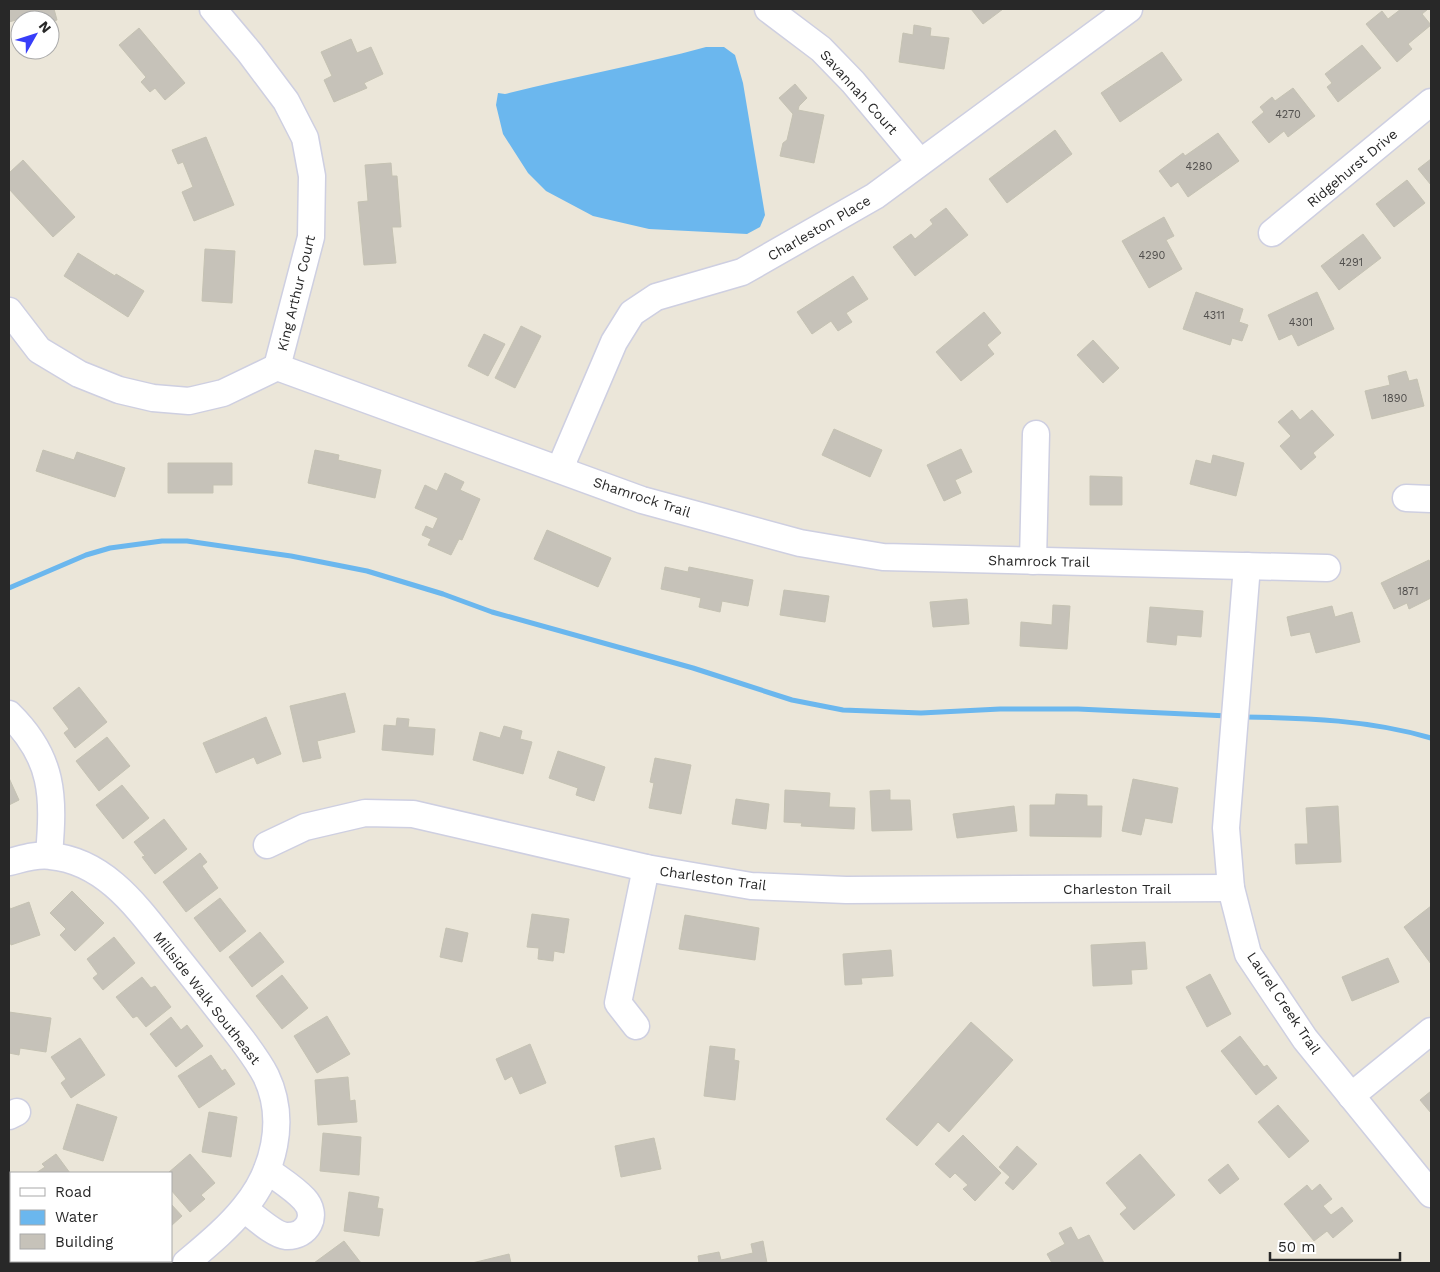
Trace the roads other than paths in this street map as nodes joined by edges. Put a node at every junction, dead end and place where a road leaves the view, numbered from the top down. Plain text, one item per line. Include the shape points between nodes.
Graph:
1 (213, 9) edge
2 (768, 9) edge
3 (1129, 9) edge
4 (1431, 102) edge
5 (920, 162) junction
6 (1272, 234) dead end
7 (9, 311) edge
8 (277, 367) junction
9 (1036, 434) dead end
10 (564, 470) junction
11 (1033, 561) junction
12 (1247, 566) junction
13 (1327, 568) dead end
14 (9, 714) edge
15 (267, 845) dead end
16 (49, 855) junction
17 (9, 862) edge
18 (646, 868) junction
19 (1231, 888) junction
20 (636, 1026) dead end
21 (1431, 1031) edge
22 (1351, 1096) junction
23 (267, 1170) junction
24 (1431, 1194) edge
25 (244, 1209) junction
26 (186, 1263) edge

1 - 8 street, King Arthur Court via 286,101 305,138 312,176 311,237
2 - 5 street, Savannah Court via 821,49 854,82
3 - 5 street, Charleston Place
4 - 6 street, Ridgehurst Drive
5 - 10 street, Charleston Place via 875,196 742,272 656,297 632,313 614,342 564,459
7 - 8 street via 39,350 79,374 119,390 153,398 189,401 223,393
8 - 10 street, Shamrock Trail
9 - 11 street
10 - 11 street, Shamrock Trail via 642,500 800,543 883,557
11 - 12 street, Shamrock Trail
12 - 13 street, Shamrock Trail
12 - 19 street, Laurel Creek Trail via 1226,828
14 - 16 street via 30,739 47,773 53,818
15 - 18 street, Charleston Trail via 306,827 365,813 413,814
16 - 17 street, Millside Walk Southeast
16 - 23 street, Millside Walk Southeast via 92,869 118,887 256,1058 266,1077 276,1112 274,1145
18 - 19 street, Charleston Trail via 750,886 846,890
18 - 20 street via 618,1002
19 - 22 street, Laurel Creek Trail via 1248,954 1305,1040
21 - 22 street
22 - 24 street, Laurel Creek Trail
23 - 25 street, Millside Walk Southeast
23 - 25 street via 304,1199 312,1215 310,1222 305,1229 288,1236 278,1234
25 - 26 street, Millside Walk Southeast

